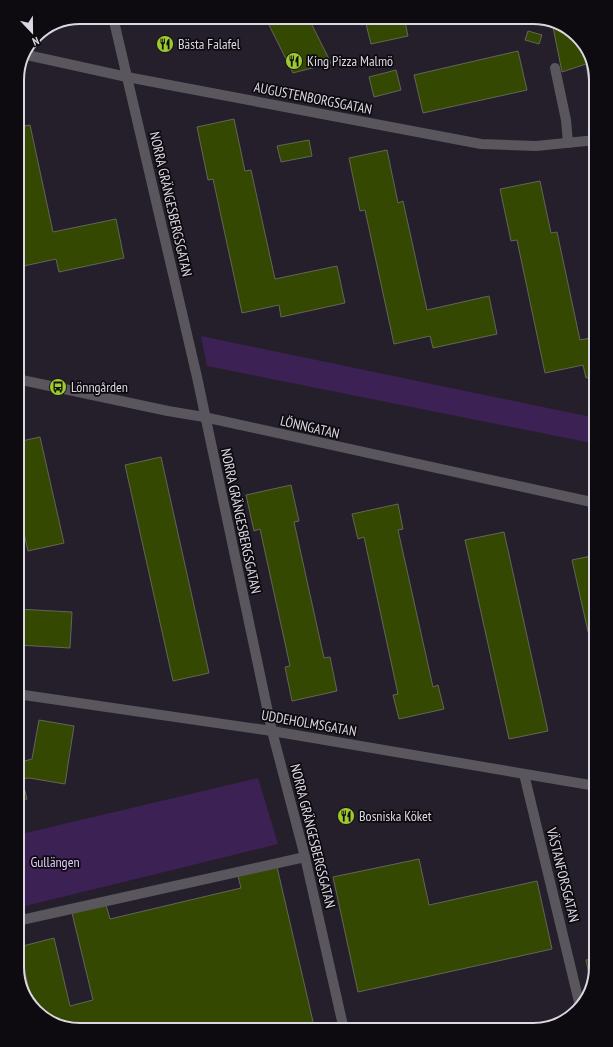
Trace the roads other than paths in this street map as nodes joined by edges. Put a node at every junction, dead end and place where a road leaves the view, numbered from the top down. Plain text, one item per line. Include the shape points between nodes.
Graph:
1 (115, 24) edge
2 (30, 56) edge
3 (555, 68) dead end
4 (127, 77) junction
5 (589, 141) edge
6 (568, 143) junction
7 (24, 380) edge
8 (204, 417) junction
9 (589, 502) edge
10 (24, 695) edge
11 (272, 730) junction
12 (524, 774) junction
13 (589, 785) edge
14 (305, 857) junction
15 (24, 919) edge
16 (578, 999) edge
17 (342, 1023) edge

1 - 4 street, NORRA GRÄNGESBERGSGATAN
2 - 4 street, AUGUSTENBORGSGATAN
3 - 6 street
4 - 6 street, AUGUSTENBORGSGATAN via 481,144 536,146
4 - 8 street, NORRA GRÄNGESBERGSGATAN
5 - 6 street, AUGUSTENBORGSGATAN
7 - 8 street, LÖNNGATAN
8 - 9 street, LÖNNGATAN
8 - 11 street, NORRA GRÄNGESBERGSGATAN
10 - 11 street, UDDEHOLMSGATAN
11 - 12 street, UDDEHOLMSGATAN
11 - 14 street, NORRA GRÄNGESBERGSGATAN
12 - 13 street, UDDEHOLMSGATAN
12 - 16 street, VÄSTANFORSGATAN
14 - 15 street
14 - 17 street, NORRA GRÄNGESBERGSGATAN

